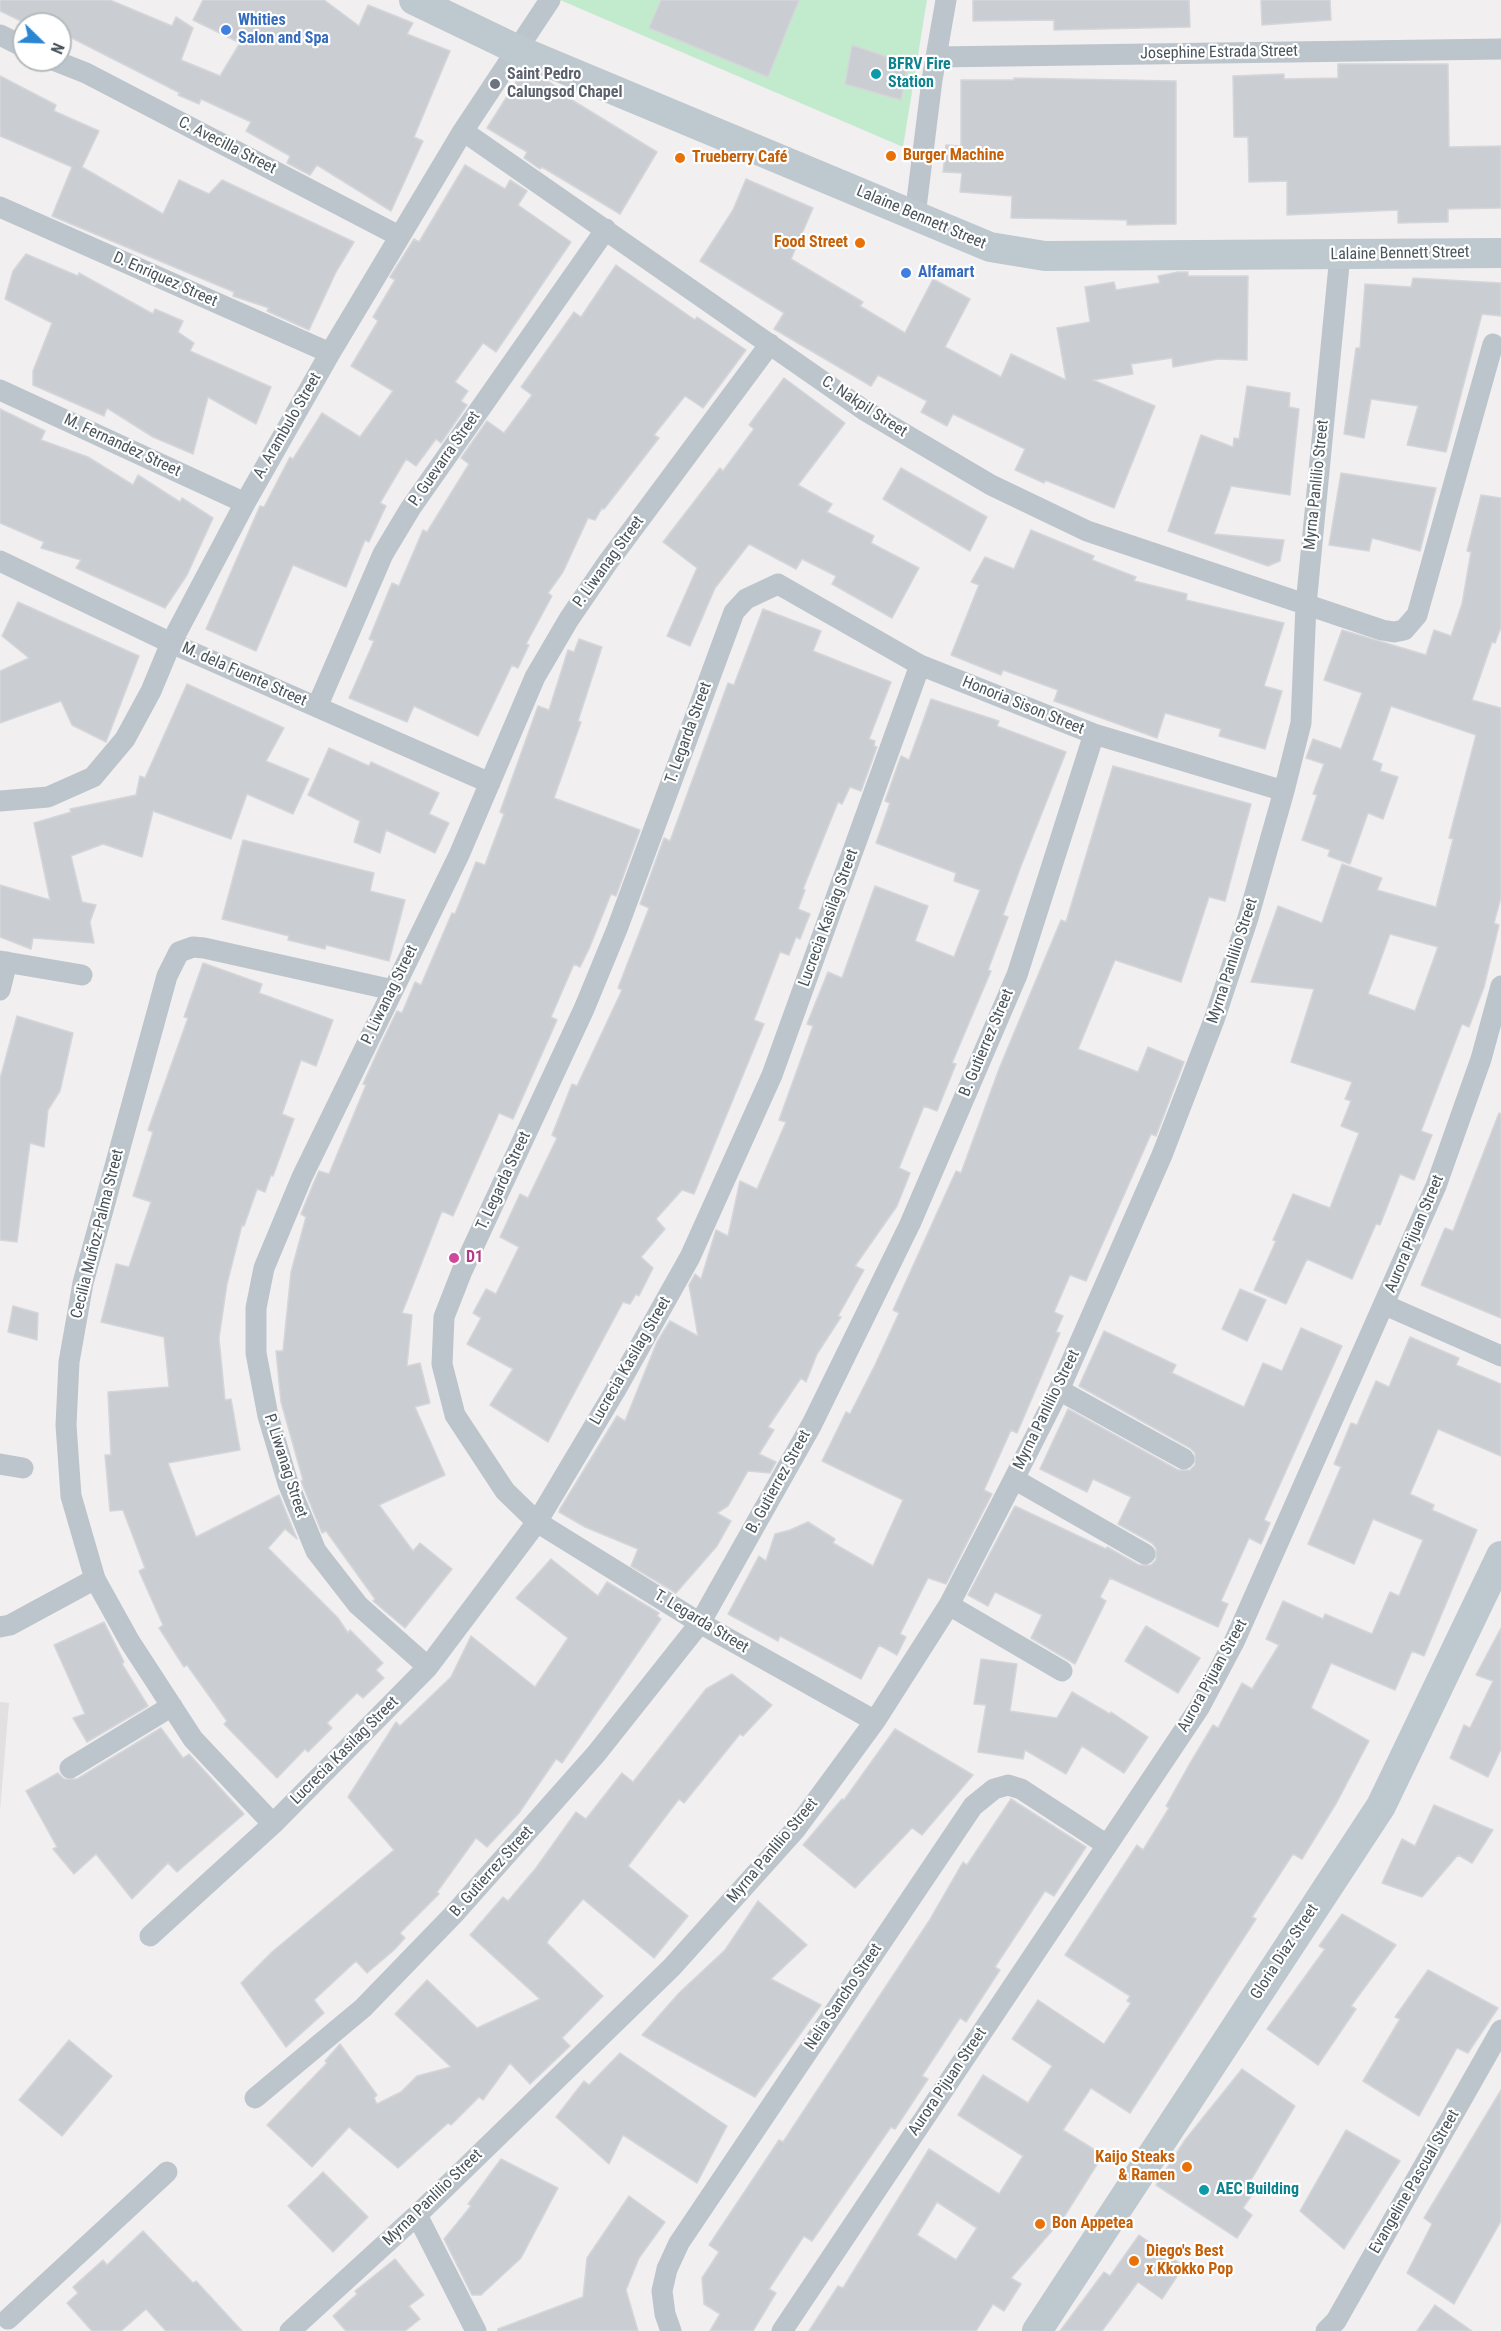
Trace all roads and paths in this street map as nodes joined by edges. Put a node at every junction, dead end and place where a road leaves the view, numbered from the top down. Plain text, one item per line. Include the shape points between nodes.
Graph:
1 (414, 0) edge
2 (550, 0) edge
3 (945, 0) edge
4 (1501, 49) edge
5 (518, 50) junction
6 (936, 57) junction
7 (72, 67) edge
8 (462, 131) junction
9 (0, 207) edge
10 (915, 216) junction
11 (606, 229) junction
12 (399, 236) junction
13 (1501, 253) edge
14 (1340, 255) junction
15 (770, 344) junction
16 (1493, 344) dead end
17 (330, 354) junction
18 (0, 390) edge
19 (245, 503) junction
20 (0, 561) edge
21 (778, 584) joint
22 (1306, 605) junction
23 (171, 643) junction
24 (920, 665) junction
25 (317, 707) junction
26 (1094, 734) junction
27 (490, 783) junction
28 (1284, 791) junction
29 (0, 801) edge
30 (3, 962) edge
31 (82, 975) dead end
32 (1501, 986) edge
33 (0, 990) edge
34 (393, 990) junction
35 (1385, 1305) junction
36 (1501, 1356) edge
37 (1059, 1390) junction
38 (1184, 1459) dead end
39 (0, 1464) edge
40 (23, 1468) dead end
41 (1014, 1479) junction
42 (537, 1522) junction
43 (1145, 1554) dead end
44 (1501, 1556) edge
45 (95, 1579) junction
46 (949, 1605) junction
47 (700, 1623) junction
48 (0, 1626) edge
49 (428, 1666) junction
50 (1062, 1671) dead end
51 (172, 1706) junction
52 (875, 1721) junction
53 (70, 1768) dead end
54 (273, 1824) junction
55 (1107, 1845) junction
56 (150, 1936) dead end
57 (1501, 2030) edge
58 (255, 2098) dead end
59 (167, 2172) dead end
60 (417, 2215) junction
61 (9, 2320) edge
62 (1337, 2328) edge
63 (290, 2331) edge
64 (476, 2331) edge
65 (671, 2331) edge
66 (782, 2331) edge
67 (1037, 2331) edge

1 - 5 street, Lalaine Bennett Street
2 - 5 street, A. Arambulo Street
3 - 6 street
4 - 6 street, Josephine Estrada Street
5 - 8 street, A. Arambulo Street
5 - 10 street, Lalaine Bennett Street
6 - 10 street
7 - 12 street, C. Avecilla Street
8 - 11 street, C. Nakpil Street
8 - 12 street, A. Arambulo Street
9 - 17 street, D. Enriquez Street
10 - 14 street, Lalaine Bennett Street via 990,247 1045,256
11 - 15 street, C. Nakpil Street
11 - 25 street, P. Guevarra Street via 410,508 383,554
12 - 17 street, A. Arambulo Street
13 - 14 street, Lalaine Bennett Street
14 - 22 street, Myrna Panlilio Street
15 - 22 street, C. Nakpil Street via 864,410 991,485 1087,531
15 - 27 street, P. Liwanag Street via 568,619 535,677
16 - 22 street, C. Nakpil Street via 1412,624 1394,632
17 - 19 street, A. Arambulo Street
18 - 19 street, M. Fernandez Street
19 - 23 street, A. Arambulo Street
20 - 23 street, M. dela Fuente Street
21 - 24 street, Honoria Sison Street
21 - 42 street, T. Legarda Street via 746,599 734,612 584,1010 444,1317 442,1364 455,1415 505,1491
22 - 28 street, Myrna Panlilio Street via 1301,723
23 - 25 street, M. dela Fuente Street
23 - 29 street, A. Arambulo Street via 125,739 93,777 48,798
24 - 26 street, Honoria Sison Street
24 - 42 street, Lucrecia Kasilag Street via 772,1075 690,1257
25 - 27 street, M. dela Fuente Street
26 - 28 street, Honoria Sison Street
26 - 47 street, B. Gutierrez Street via 1017,975 910,1224 812,1424
27 - 34 street, P. Liwanag Street
28 - 37 street, Myrna Panlilio Street via 1248,918 1210,1030 1162,1155
30 - 31 street
30 - 33 street
32 - 35 street, Aurora Pijuan Street via 1481,1059 1436,1186
34 - 45 street, Cecilia Muñoz-Palma Street via 204,948 180,952 171,964 83,1283 69,1362 66,1425 71,1496
34 - 49 street, P. Liwanag Street via 302,1177 264,1268 256,1308 256,1353 271,1427 316,1551 358,1605
35 - 36 street
35 - 55 street, Aurora Pijuan Street via 1235,1641 1199,1708
37 - 38 street
37 - 41 street, Myrna Panlilio Street
39 - 40 street
41 - 43 street
41 - 46 street, Myrna Panlilio Street
42 - 47 street, T. Legarda Street
42 - 49 street, Lucrecia Kasilag Street
44 - 67 street, Gloria Diaz Street via 1381,1806
45 - 48 street via 10,1625
45 - 51 street, Cecilia Muñoz-Palma Street
46 - 50 street
46 - 52 street, Myrna Panlilio Street
47 - 52 street, T. Legarda Street
47 - 58 street, B. Gutierrez Street via 596,1754 454,1914 363,2008
49 - 54 street, Lucrecia Kasilag Street
51 - 53 street
51 - 54 street, Cecilia Muñoz-Palma Street via 193,1739
52 - 60 street, Myrna Panlilio Street via 795,1830 672,1967
54 - 56 street, Lucrecia Kasilag Street
55 - 65 street, Nelia Sancho Street via 1015,1787 994,1789 973,1806 679,2243 662,2292
55 - 66 street, Aurora Pijuan Street
57 - 62 street, Evangeline Pascual Street
59 - 61 street
60 - 63 street, Myrna Panlilio Street
60 - 64 street

